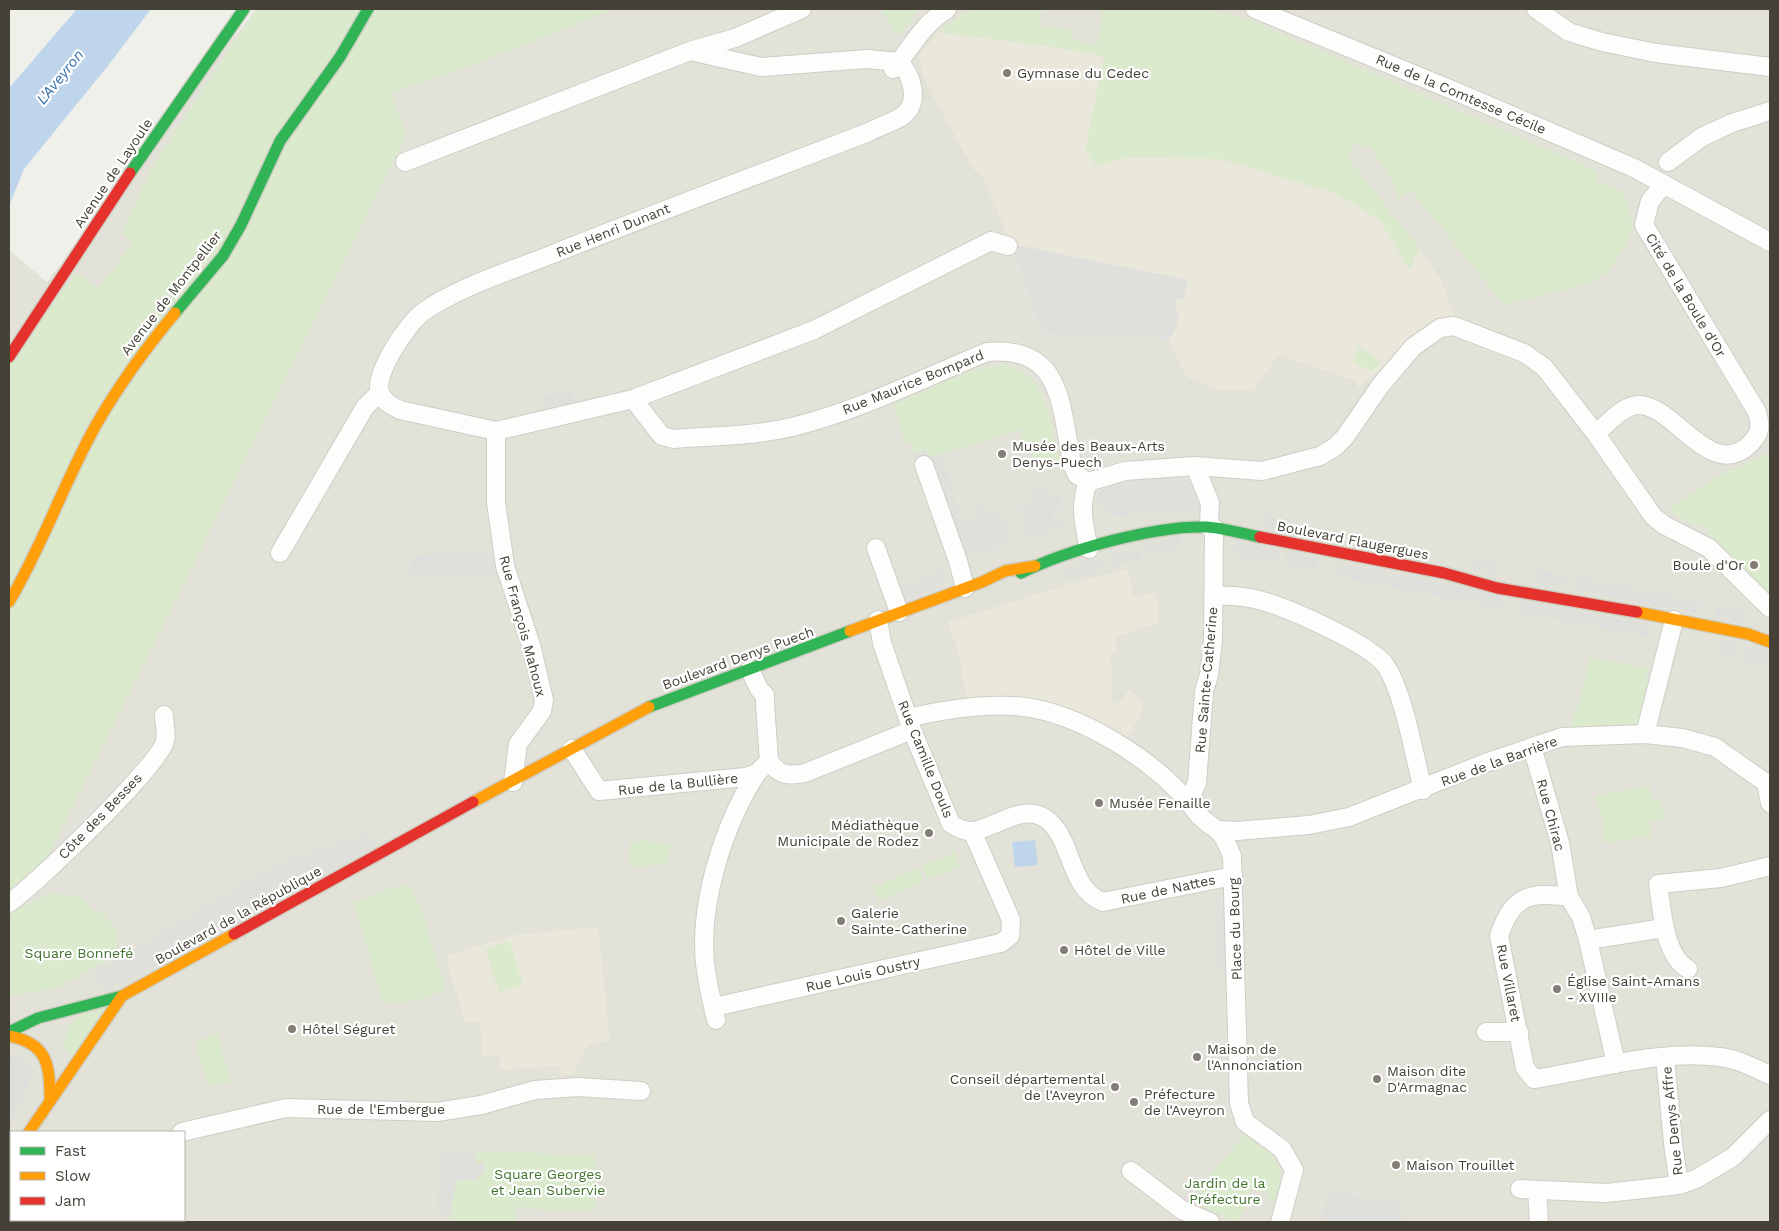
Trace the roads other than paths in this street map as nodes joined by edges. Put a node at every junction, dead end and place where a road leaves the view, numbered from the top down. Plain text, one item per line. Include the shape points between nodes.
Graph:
1 (244, 9) edge
2 (368, 9) edge
3 (802, 9) edge
4 (946, 9) edge
5 (1255, 9) edge
6 (1536, 9) edge
7 (690, 51) junction
8 (893, 64) junction
9 (1770, 67) edge
10 (1770, 111) edge
11 (405, 162) dead end
12 (1668, 162) dead end
13 (1664, 184) junction
14 (1770, 242) edge
15 (1008, 246) dead end
16 (9, 357) edge
17 (380, 392) junction
18 (632, 399) junction
19 (496, 431) junction
20 (1596, 434) junction
21 (1765, 436) edge
22 (924, 466) dead end
23 (1195, 466) junction
24 (1088, 482) junction
25 (1211, 528) junction
26 (876, 548) dead end
27 (1089, 550) junction
28 (280, 553) dead end
29 (965, 588) junction
30 (9, 602) edge
31 (1214, 603) junction
32 (1770, 608) edge
33 (899, 612) junction
34 (878, 620) junction
35 (1674, 620) junction
36 (1770, 640) edge
37 (750, 670) junction
38 (164, 715) dead end
39 (910, 724) junction
40 (1645, 734) junction
41 (1532, 747) junction
42 (572, 749) junction
43 (758, 770) junction
44 (513, 782) junction
45 (1768, 783) edge
46 (1423, 790) junction
47 (1770, 803) edge
48 (1193, 807) junction
49 (1218, 830) junction
50 (972, 831) junction
51 (1770, 866) edge
52 (1233, 876) junction
53 (1568, 891) junction
54 (9, 903) edge
55 (1664, 928) junction
56 (1588, 940) junction
57 (1688, 969) dead end
58 (122, 996) junction
59 (9, 1032) edge
60 (1486, 1032) dead end
61 (1518, 1032) junction
62 (9, 1036) edge
63 (1665, 1057) junction
64 (1616, 1064) junction
65 (1770, 1075) edge
66 (641, 1091) dead end
67 (50, 1100) junction
68 (1770, 1120) edge
69 (31, 1131) edge
70 (185, 1131) edge
71 (1131, 1171) dead end
72 (1679, 1185) junction
73 (1210, 1222) edge
74 (1280, 1222) edge
75 (1539, 1222) edge

1 - 16 street, Avenue de Layoule via 144,152
2 - 30 street, Avenue de Montpellier via 340,57 280,141 223,256 141,354 96,425 26,574
3 - 7 street via 734,38
4 - 8 street via 918,34
5 - 13 street, Rue de la Comtesse Cécile via 1457,92
6 - 9 street via 1570,32 1602,42 1656,53
7 - 8 street via 761,67 867,59
7 - 11 street
8 - 17 street, Rue Henri Dunant via 901,93 892,120 869,132 669,207 450,296 423,312 397,343 381,378
10 - 12 street via 1702,136
13 - 14 street
13 - 21 street, Cité de la Boule d'Or via 1650,201 1644,225 1757,412
15 - 18 street via 992,242 814,330
17 - 19 street via 388,404 400,410
17 - 28 street, Rue Henri Dunant via 365,407
18 - 19 street
18 - 24 street, Rue Maurice Bompard via 662,436 674,439 769,431 834,415 987,352 1006,350 1030,356 1045,367 1058,395 1073,467 1077,475
19 - 44 street, Rue François Mahoux via 496,502 505,566 531,645 544,700 542,711 518,744
20 - 21 street, Cité de la Boule d'Or via 1618,414 1638,404 1654,408 1704,446 1721,454 1729,455
20 - 23 street via 1544,367 1524,354 1454,326 1440,328 1413,347 1380,386 1345,437 1320,456 1262,471
20 - 32 street via 1653,516 1710,548
22 - 29 street
23 - 24 street via 1125,471
23 - 25 street, Rue Sainte-Catherine via 1210,503
24 - 27 street via 1082,515
25 - 27 street, Boulevard Denys Puech via 1183,526 1148,532
25 - 31 street, Rue Sainte-Catherine
25 - 35 street, Boulevard Flaugergues via 1497,588
26 - 33 street
27 - 29 street, Boulevard Denys Puech via 1007,578
29 - 33 street, Boulevard Denys Puech
31 - 46 street via 1232,595 1258,599 1293,611 1358,645 1385,664 1396,686
31 - 48 street, Rue Sainte-Catherine via 1213,641 1204,690
33 - 34 street, Boulevard Denys Puech
34 - 37 street, Boulevard Denys Puech
34 - 39 street, Rue Camille Douls via 882,643
35 - 36 street, Boulevard Flaugergues
35 - 40 street
37 - 42 street, Boulevard Denys Puech via 653,705
37 - 43 street via 764,695
38 - 54 street, Côte des Besses via 165,741 154,760 76,843
39 - 43 street, Place du Bourg via 825,764 789,776 774,768
39 - 48 street, Place du Bourg via 938,711 994,706 1037,710 1096,730 1142,760
39 - 50 street, Rue Camille Douls via 951,824
40 - 41 street, Rue de la Barrière via 1562,738
40 - 45 street, Rue de la Barrière via 1682,738 1715,747
41 - 46 street, Rue de la Barrière
41 - 53 street, Rue Chirac via 1560,843
42 - 43 street, Rue de la Bullière via 598,791
42 - 44 street, Boulevard Denys Puech
43 - 50 street, Rue Louis Oustry via 721,850 712,881 705,932 705,963 715,1014 1001,943 1010,936 1012,920
44 - 58 street, Boulevard de la République
45 - 47 street, Rue de la Barrière
46 - 49 street, Rue de la Barrière via 1348,817 1316,824
48 - 49 street, Place du Bourg via 1207,824
49 - 52 street, Place du Bourg via 1232,856
50 - 52 street, Rue de Nattes via 1026,814 1044,818 1056,830 1084,889 1092,898 1103,902
51 - 55 street via 1721,878 1658,884
52 - 74 street, Place du Bourg via 1239,1104 1245,1122 1282,1149 1294,1170
53 - 56 street
53 - 61 street, Rue Villaret via 1522,900 1514,905 1505,920 1500,936
55 - 56 street
55 - 57 street via 1678,964
56 - 64 street
58 - 59 street via 38,1018
58 - 67 street, Boulevard de la République
60 - 61 street
61 - 64 street, Rue Villaret via 1526,1068 1534,1079
62 - 67 street via 29,1040 46,1058 51,1078
63 - 64 street
63 - 65 street via 1721,1057
63 - 72 street, Rue Denys Affre
66 - 70 street, Rue de l'Embergue via 578,1087 535,1090 481,1105 437,1112 286,1108
67 - 69 street, Boulevard de la République
68 - 72 street via 1733,1157
71 - 73 street via 1182,1210
72 - 75 street via 1606,1193 1528,1190

